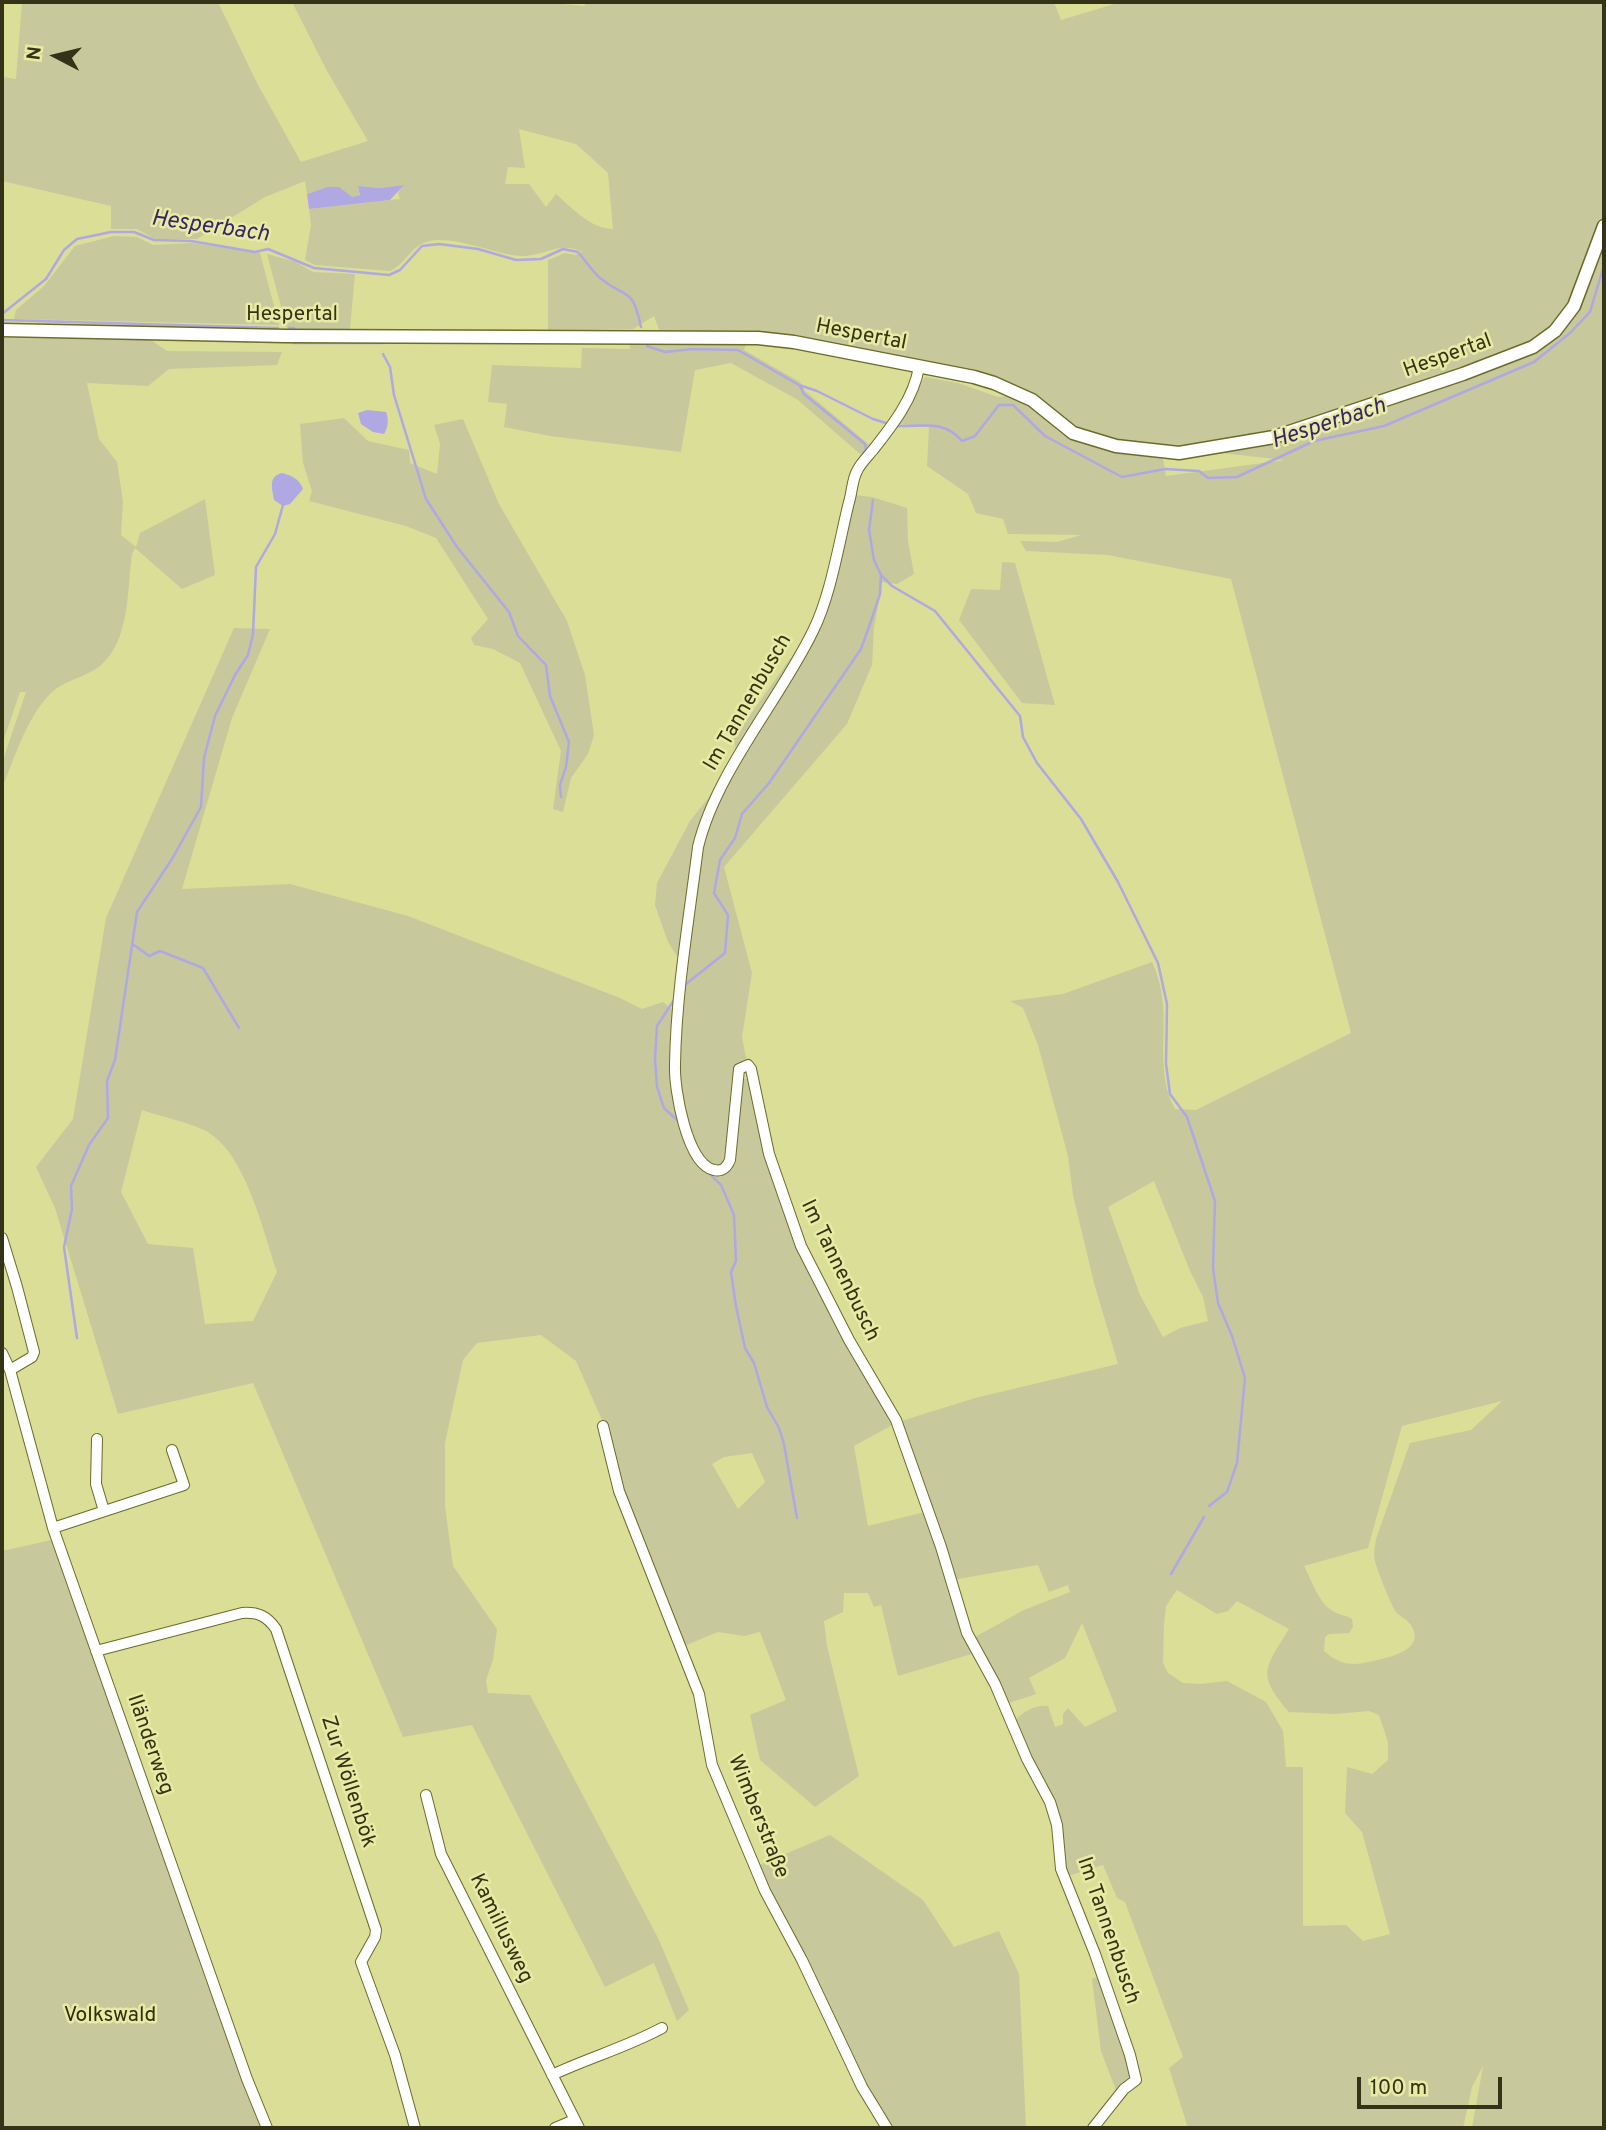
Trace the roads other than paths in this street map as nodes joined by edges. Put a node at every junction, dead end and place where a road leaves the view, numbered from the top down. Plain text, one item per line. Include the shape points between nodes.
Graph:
1 (1604, 226) edge
2 (2, 330) edge
3 (919, 367) junction
4 (2, 1238) edge
5 (2, 1353) edge
6 (10, 1370) junction
7 (603, 1426) dead end
8 (97, 1439) dead end
9 (172, 1450) dead end
10 (104, 1511) junction
11 (53, 1528) junction
12 (96, 1651) junction
13 (426, 1795) dead end
14 (662, 2028) dead end
15 (551, 2075) junction
16 (577, 2124) edge
17 (267, 2128) edge
18 (415, 2128) edge
19 (555, 2128) edge
20 (887, 2128) edge
21 (1093, 2128) edge

1 - 3 main road, Hespertal via 1574,306 1555,331 1533,347 1274,437 1179,453 1116,446 1073,433 1031,400 1004,387
2 - 3 main road, Hespertal via 758,338
3 - 21 street, Im Tannenbusch via 893,424 857,471 813,631 731,770 702,831 677,1030 676,1084 697,1158 712,1170 720,1170 730,1160 739,1069 748,1065 751,1069 769,1154 801,1246 896,1420 967,1633 1049,1802 1058,1825 1061,1870 1095,1954 1136,2080 1124,2088
4 - 6 street via 34,1352
5 - 6 street, Iländerweg
6 - 11 street, Iländerweg
7 - 20 street, Wimberstraße via 619,1491 696,1684 712,1765 765,1891
8 - 10 street via 96,1484
9 - 10 street via 184,1485
10 - 11 street
11 - 12 street, Iländerweg
12 - 17 street, Iländerweg
12 - 18 street, Zur Wöllenbök via 242,1613 261,1614 276,1629 376,1930 361,1962 395,2054
13 - 15 street, Kamillusweg via 441,1854
14 - 15 street
15 - 16 street, Kamillusweg
16 - 19 street

